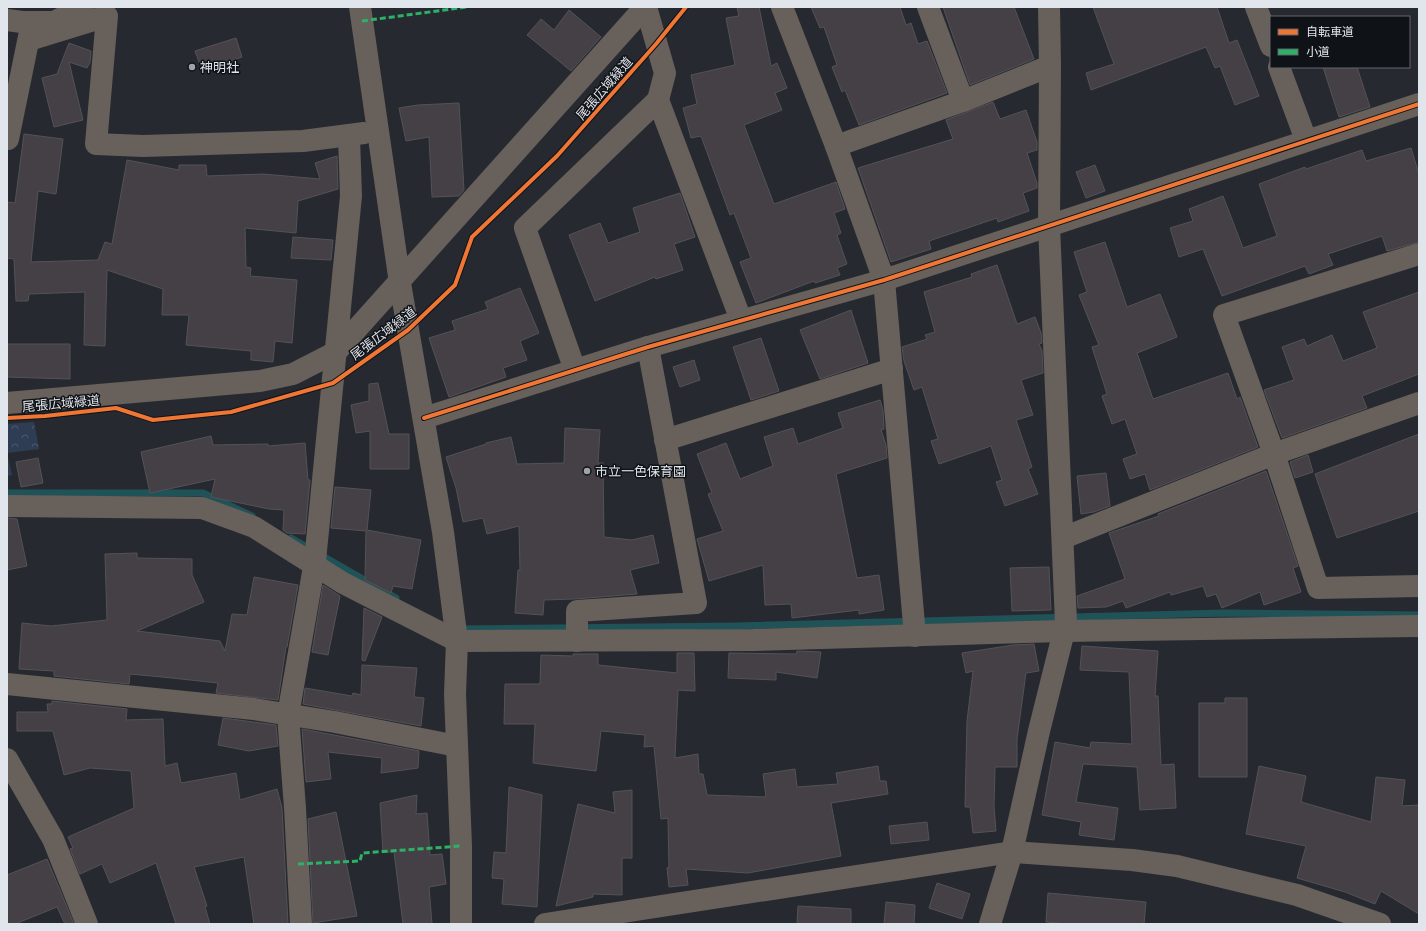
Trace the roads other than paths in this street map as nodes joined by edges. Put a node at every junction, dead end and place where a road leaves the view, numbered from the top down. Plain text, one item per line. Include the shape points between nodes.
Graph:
1 (83, 7) edge
2 (360, 7) edge
3 (645, 7) edge
4 (782, 7) edge
5 (928, 7) edge
6 (1049, 7) edge
7 (1256, 7) edge
8 (7, 20) edge
9 (31, 31) junction
10 (1270, 43) edge
11 (1050, 66) junction
12 (1279, 68) edge
13 (658, 100) junction
14 (963, 101) junction
15 (1419, 104) edge
16 (378, 130) junction
17 (349, 137) junction
18 (8, 140) dead end
19 (1306, 140) junction
20 (836, 146) junction
21 (384, 175) junction
22 (351, 186) junction
23 (1049, 226) junction
24 (1419, 254) edge
25 (884, 280) junction
26 (400, 283) junction
27 (741, 320) junction
28 (648, 347) junction
29 (336, 352) junction
30 (892, 369) junction
31 (575, 370) junction
32 (7, 403) edge
33 (1419, 403) edge
34 (424, 418) junction
35 (665, 440) junction
36 (1274, 454) junction
37 (7, 506) edge
38 (1063, 538) junction
39 (315, 563) junction
40 (1419, 586) edge
41 (1419, 626) edge
42 (1063, 631) junction
43 (915, 636) junction
44 (457, 641) junction
45 (577, 641) junction
46 (7, 684) edge
47 (288, 715) junction
48 (457, 746) junction
49 (7, 759) edge
50 (1012, 852) junction
51 (88, 924) edge
52 (301, 924) edge
53 (461, 924) edge
54 (545, 924) edge
55 (990, 924) edge
56 (1380, 924) edge

1 - 9 street
2 - 16 street
3 - 13 street via 665,73
3 - 26 street
4 - 20 street
5 - 14 street
6 - 11 street
7 - 10 street
8 - 9 street
9 - 17 street via 107,16 96,144 143,146 304,141
9 - 18 street
11 - 14 street
11 - 23 street
12 - 19 street
13 - 27 street
13 - 31 street via 525,228
14 - 20 street
15 - 19 street
16 - 17 street
16 - 21 street
17 - 22 street
19 - 23 street
20 - 25 street
21 - 22 street
21 - 26 street
22 - 29 street
23 - 25 street
23 - 38 street
24 - 36 street via 1224,315
25 - 27 street
25 - 30 street
26 - 29 street
26 - 34 street
27 - 28 street
28 - 31 street
28 - 35 street
29 - 32 street via 293,374 260,381
29 - 39 street
30 - 35 street
30 - 43 street
31 - 34 street
33 - 36 street
34 - 44 street via 444,532
35 - 45 street via 696,603 576,611
36 - 38 street
36 - 40 street via 1318,588
37 - 39 street via 202,508 254,527
38 - 42 street via 1066,623
39 - 44 street via 343,582
39 - 47 street
41 - 42 street
42 - 43 street
42 - 50 street
43 - 45 street
44 - 45 street
44 - 48 street
46 - 47 street via 254,709
47 - 48 street
47 - 52 street
48 - 53 street
49 - 51 street via 53,839
50 - 54 street
50 - 55 street
50 - 56 street via 1132,860 1177,866 1297,895

